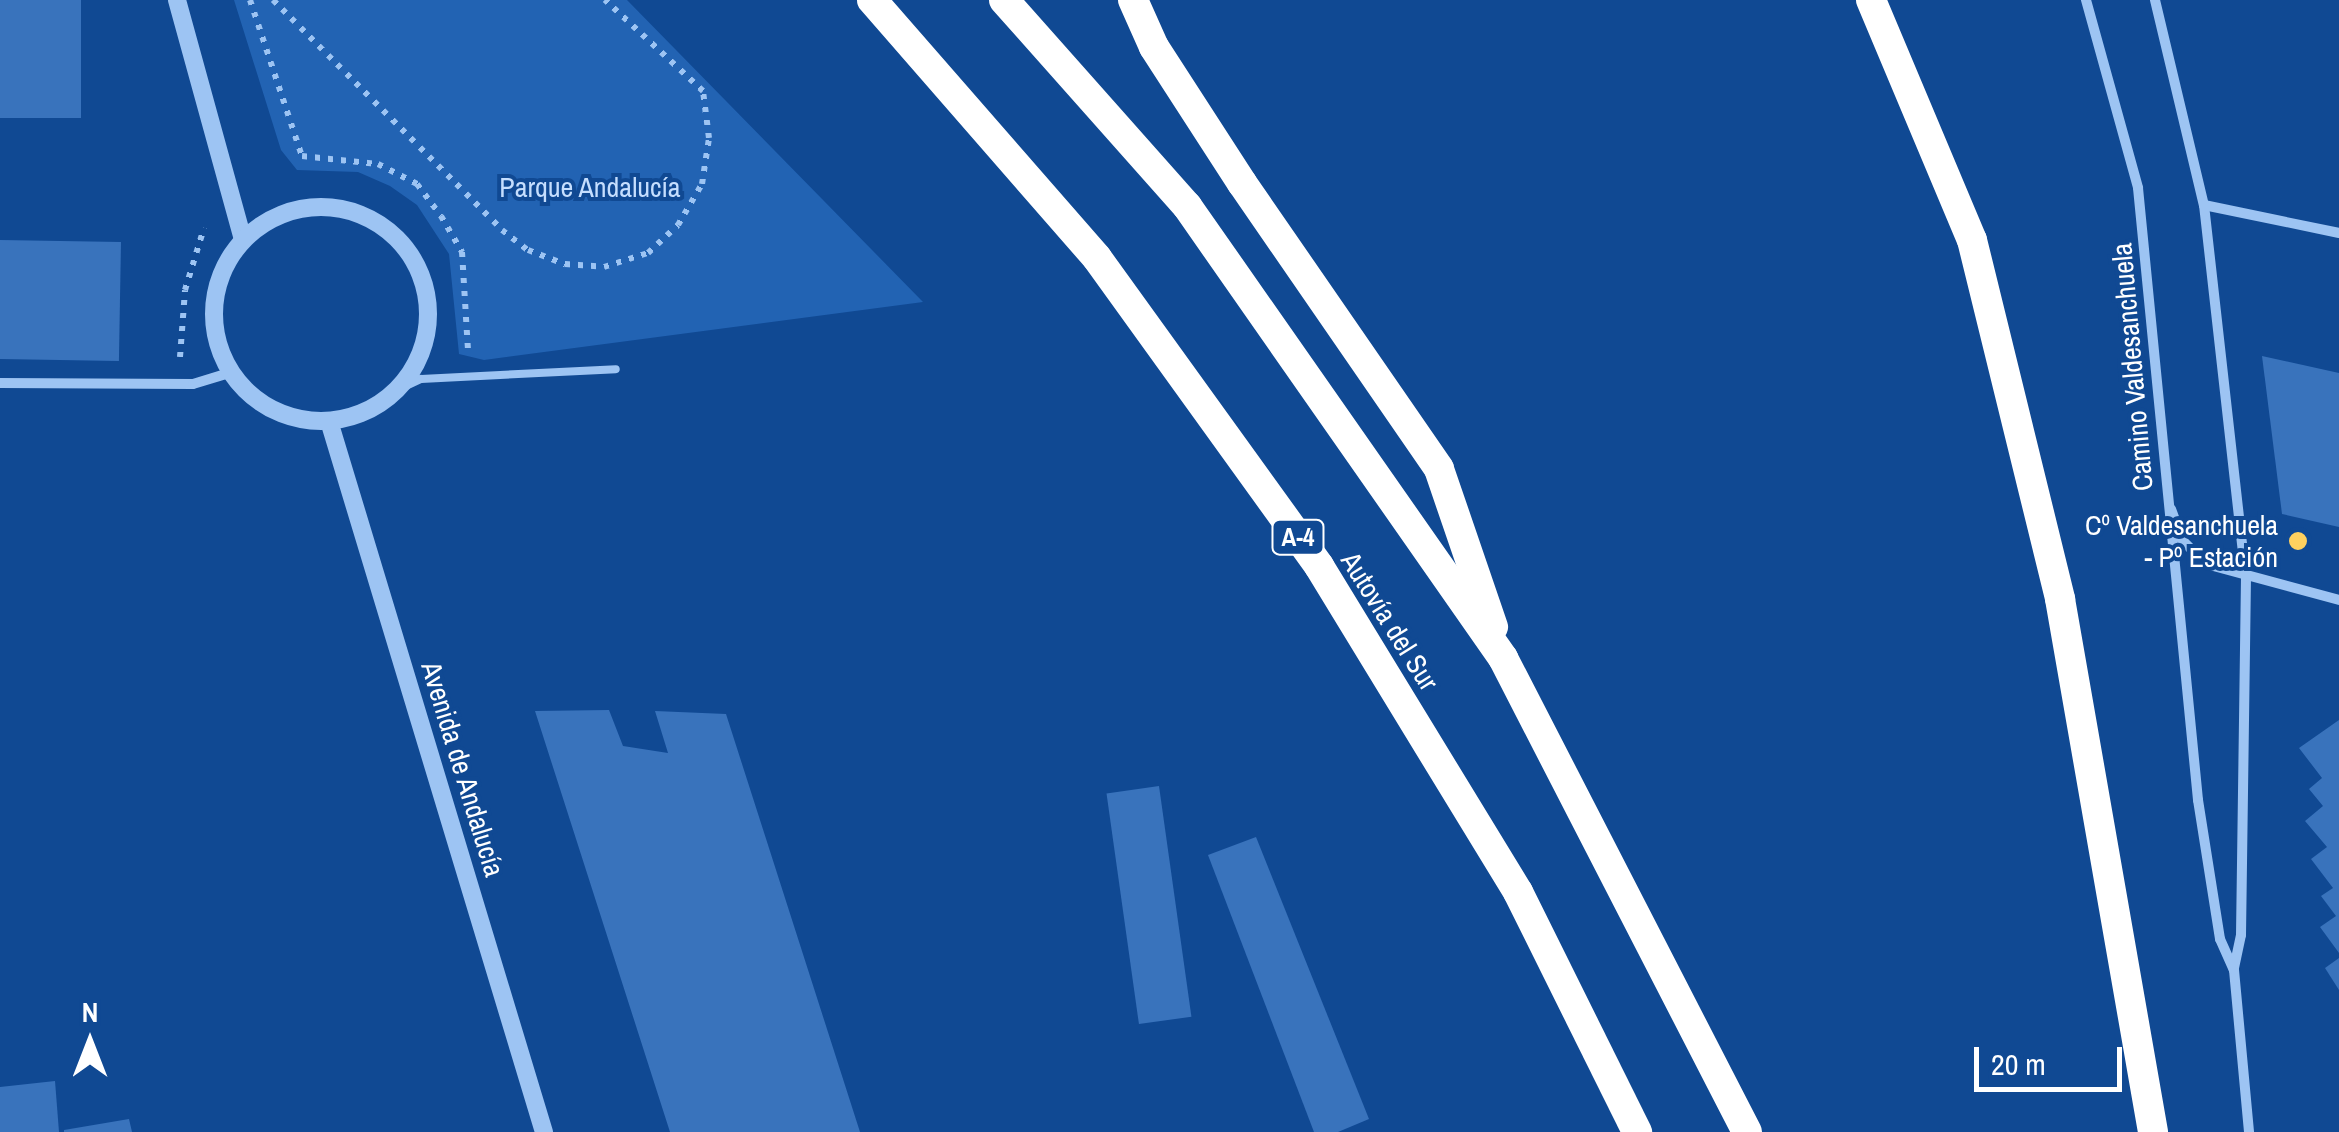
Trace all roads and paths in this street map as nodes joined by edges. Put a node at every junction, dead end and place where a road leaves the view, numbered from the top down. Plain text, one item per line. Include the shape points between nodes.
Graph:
1 (176, 0) edge
2 (250, 0) edge
3 (273, 0) edge
4 (606, 0) edge
5 (872, 0) edge
6 (1004, 0) edge
7 (1133, 0) edge
8 (2086, 0) edge
9 (2155, 0) edge
10 (1871, 5) edge
11 (2204, 205) junction
12 (209, 220) dead end
13 (2339, 234) edge
14 (243, 240) junction
15 (616, 369) dead end
16 (230, 373) junction
17 (453, 378) junction
18 (0, 383) edge
19 (178, 384) junction
20 (397, 390) junction
21 (330, 422) junction
22 (2166, 496) junction
23 (2246, 577) junction
24 (2339, 600) edge
25 (1503, 658) junction
26 (2234, 970) junction
27 (544, 1132) edge
28 (1637, 1132) edge
29 (1747, 1132) edge
30 (2153, 1132) edge
31 (2249, 1132) edge

1 - 14 street
2 - 17 path via 302,156 378,164 417,184 462,252 471,345
3 - 4 path via 502,230 528,250 565,264 604,266 648,252 678,226 702,184 709,138 703,91
5 - 28 highway, Autovía del Sur / A-4 via 1097,258 1320,566 1518,892
6 - 25 highway via 1187,206
7 - 25 highway via 1154,48 1242,183 1440,469
8 - 22 street, Camino Valdesanchuela via 2138,188
9 - 11 street, Camino Valdesanchuela
10 - 30 highway via 1977,259 2060,598
11 - 13 street
11 - 23 street, Camino Valdesanchuela
12 - 19 path via 191,257
14 - 16 street via 218,280 212,320
14 - 20 street via 263,223 303,208 341,208 394,235 417,265 428,301 424,345
15 - 17 lane
16 - 19 street
16 - 21 street via 268,408
17 - 20 lane
18 - 19 street
20 - 21 street via 367,412
21 - 27 street, Avenida de Andalucía
22 - 23 street via 2182,540 2206,564
22 - 26 street, Camino Valdesanchuela via 2198,800 2220,939
23 - 24 street
23 - 26 street, Camino Valdesanchuela via 2241,936
25 - 29 highway
26 - 31 street, Camino Valdesanchuela

